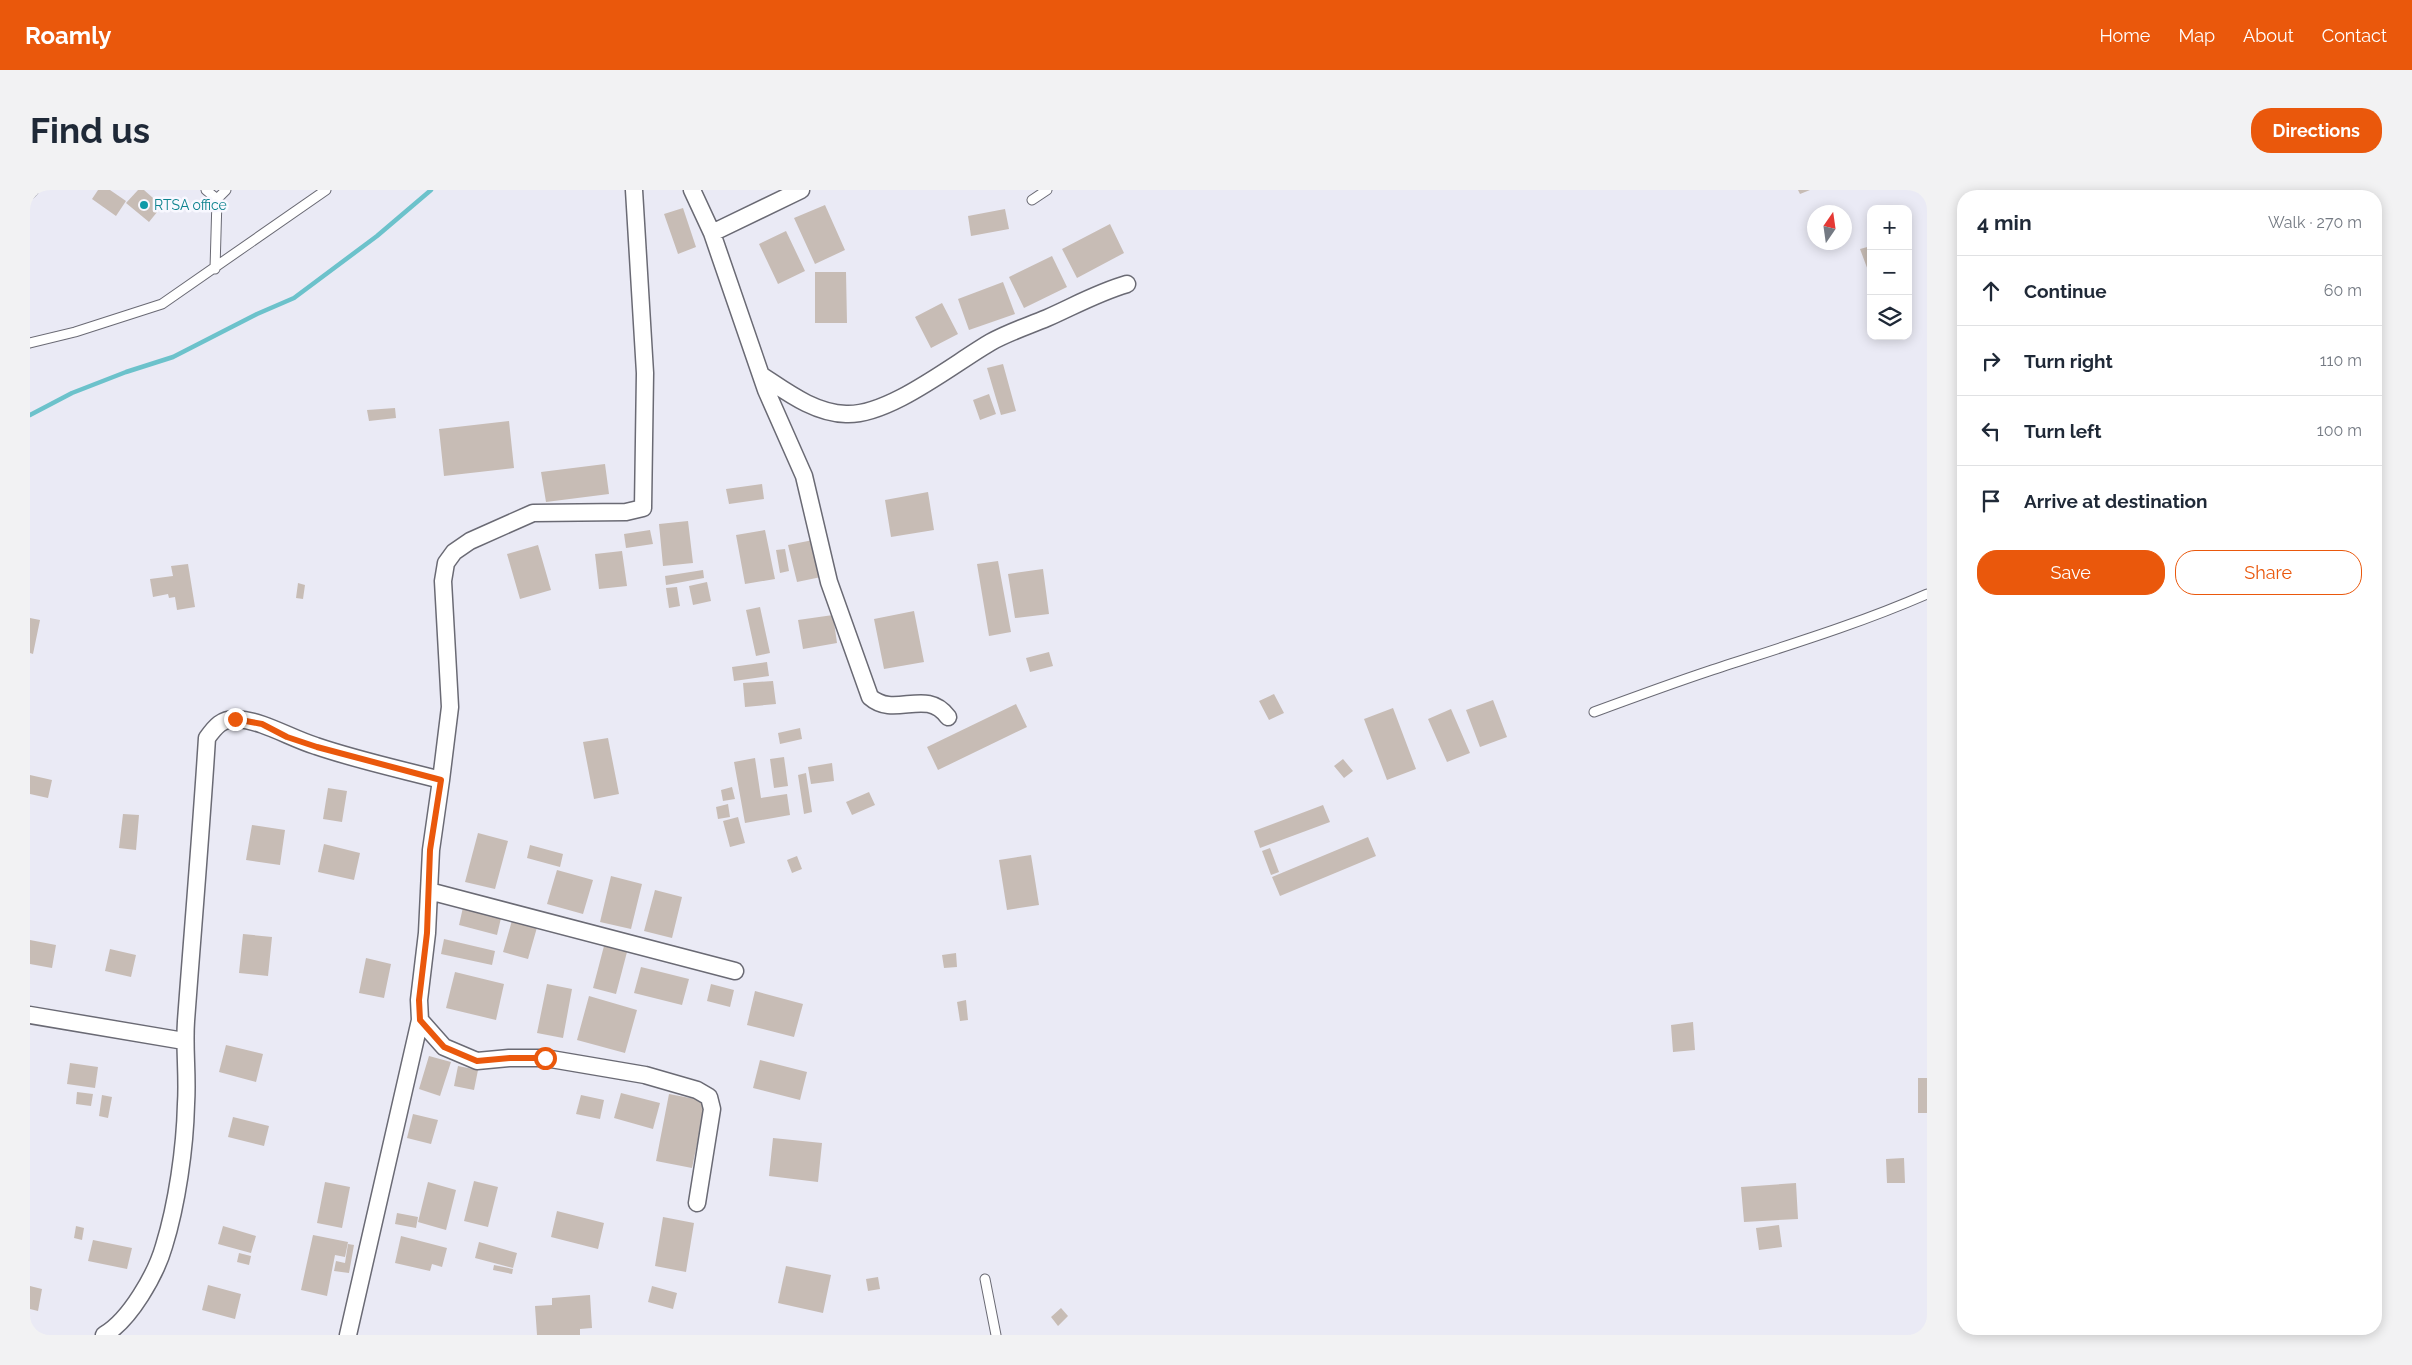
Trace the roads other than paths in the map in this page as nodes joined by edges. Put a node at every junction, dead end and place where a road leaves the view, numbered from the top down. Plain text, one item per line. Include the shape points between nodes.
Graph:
1 (34, 190) edge
2 (206, 190) edge
3 (226, 190) edge
4 (326, 190) edge
5 (634, 190) edge
6 (692, 190) edge
7 (801, 190) edge
8 (1047, 190) edge
9 (30, 194) edge
10 (218, 199) junction
11 (1032, 200) dead end
12 (712, 233) junction
13 (215, 269) junction
14 (1127, 284) dead end
15 (30, 342) edge
16 (761, 375) junction
17 (1927, 594) edge
18 (1594, 712) dead end
19 (948, 717) dead end
20 (441, 780) junction
21 (429, 891) junction
22 (735, 971) dead end
23 (30, 1015) edge
24 (420, 1020) junction
25 (184, 1041) junction
26 (697, 1203) dead end
27 (985, 1279) dead end
28 (104, 1335) edge
29 (348, 1335) edge
30 (996, 1335) edge

1 - 9 lane
2 - 10 lane
3 - 10 lane
4 - 13 lane
5 - 20 street via 645,372 643,508 626,512 533,513 470,541 454,552 446,563 443,581 450,707
6 - 12 street
7 - 12 street
8 - 11 lane
10 - 13 lane
12 - 16 street
13 - 15 lane via 162,304 75,332
14 - 16 street via 1103,290 1010,332 870,412 846,414 825,411
16 - 19 street via 804,476 829,582 870,697 878,704 891,707 932,704
17 - 18 lane via 1885,613
20 - 21 street via 430,850
20 - 25 street via 317,747 262,724 235,719 218,723 207,738
21 - 22 street
21 - 24 street
23 - 25 street
24 - 26 street via 444,1047 477,1061 545,1058 697,1090 709,1098 712,1109
24 - 29 street
25 - 28 street via 186,1103 180,1174 164,1246 128,1314
27 - 30 lane

